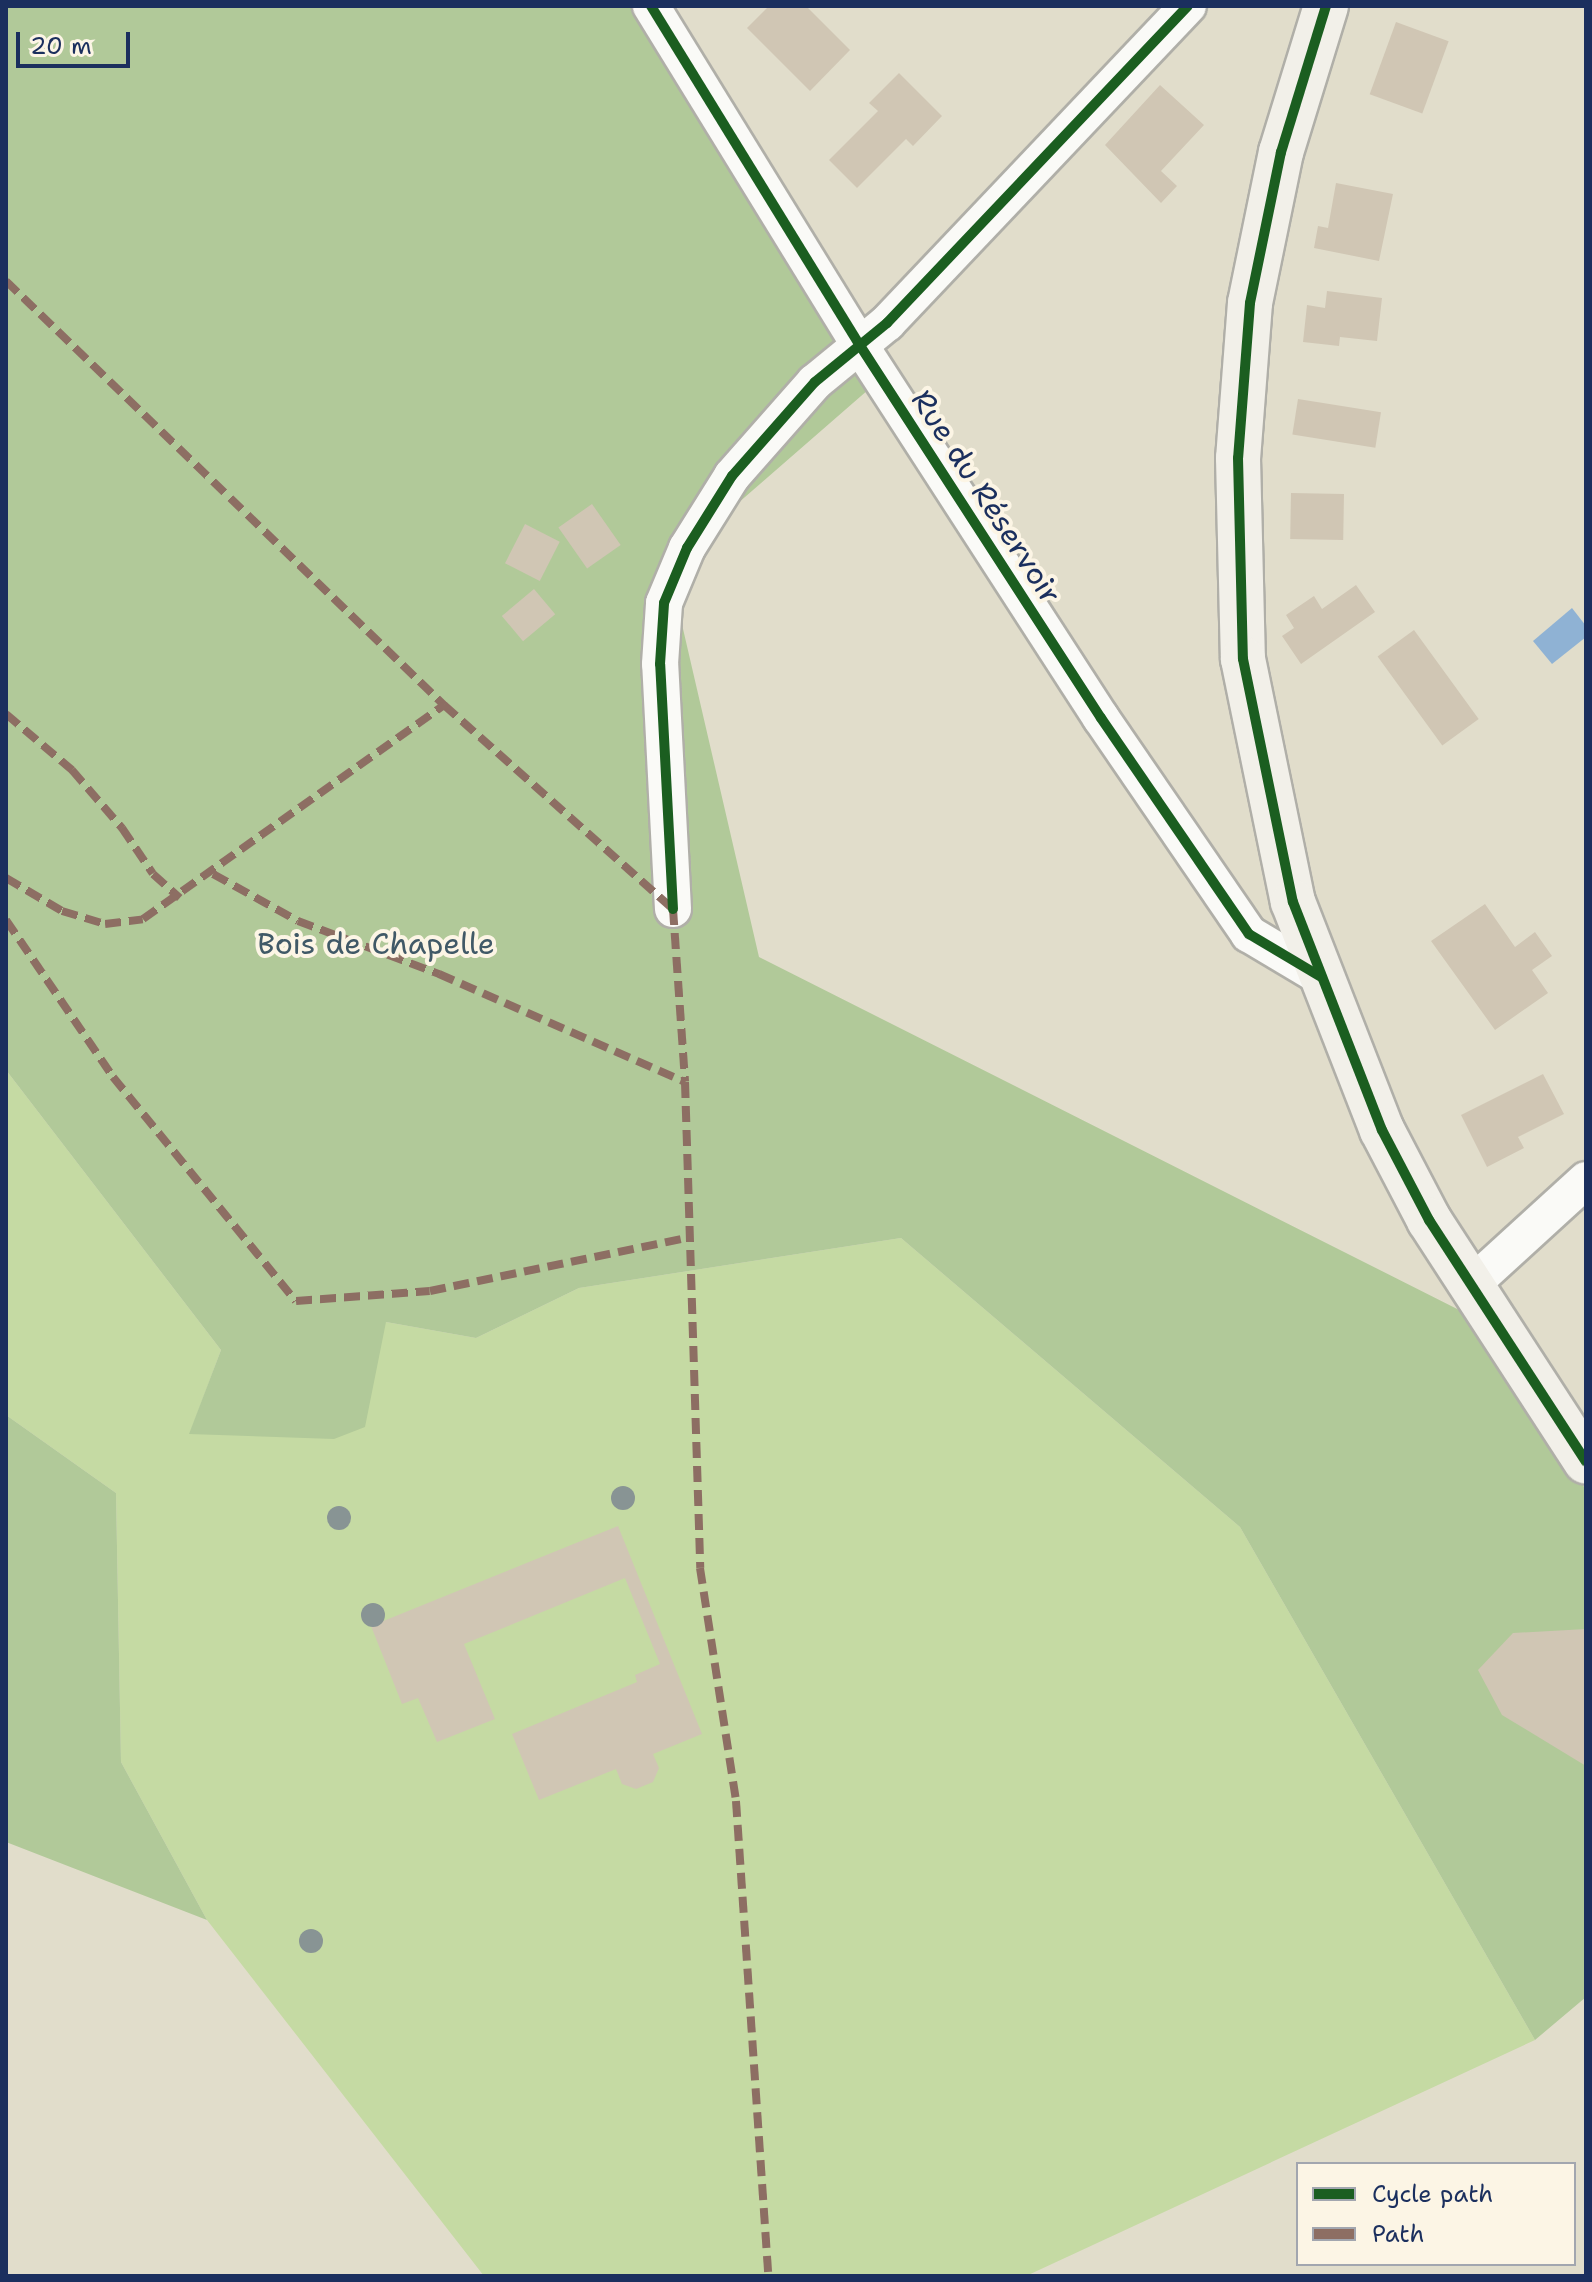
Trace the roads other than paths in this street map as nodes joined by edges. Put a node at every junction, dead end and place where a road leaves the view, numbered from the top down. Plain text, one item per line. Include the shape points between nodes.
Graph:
1 (651, 6) edge
2 (1188, 6) edge
3 (1326, 6) edge
4 (859, 344) junction
5 (673, 909) dead end
6 (1321, 977) junction
7 (1586, 1180) edge
8 (1470, 1286) junction
9 (1586, 1462) edge

1 - 4 street, Rue du Réservoir
2 - 4 street via 887,323
3 - 6 main road via 1281,152 1250,303 1238,458 1243,659 1293,902
4 - 5 street via 815,382 732,476 687,548 664,603 663,752
4 - 6 street, Rue du Réservoir via 1101,718 1249,934
6 - 8 main road via 1382,1130
7 - 8 street
8 - 9 main road

